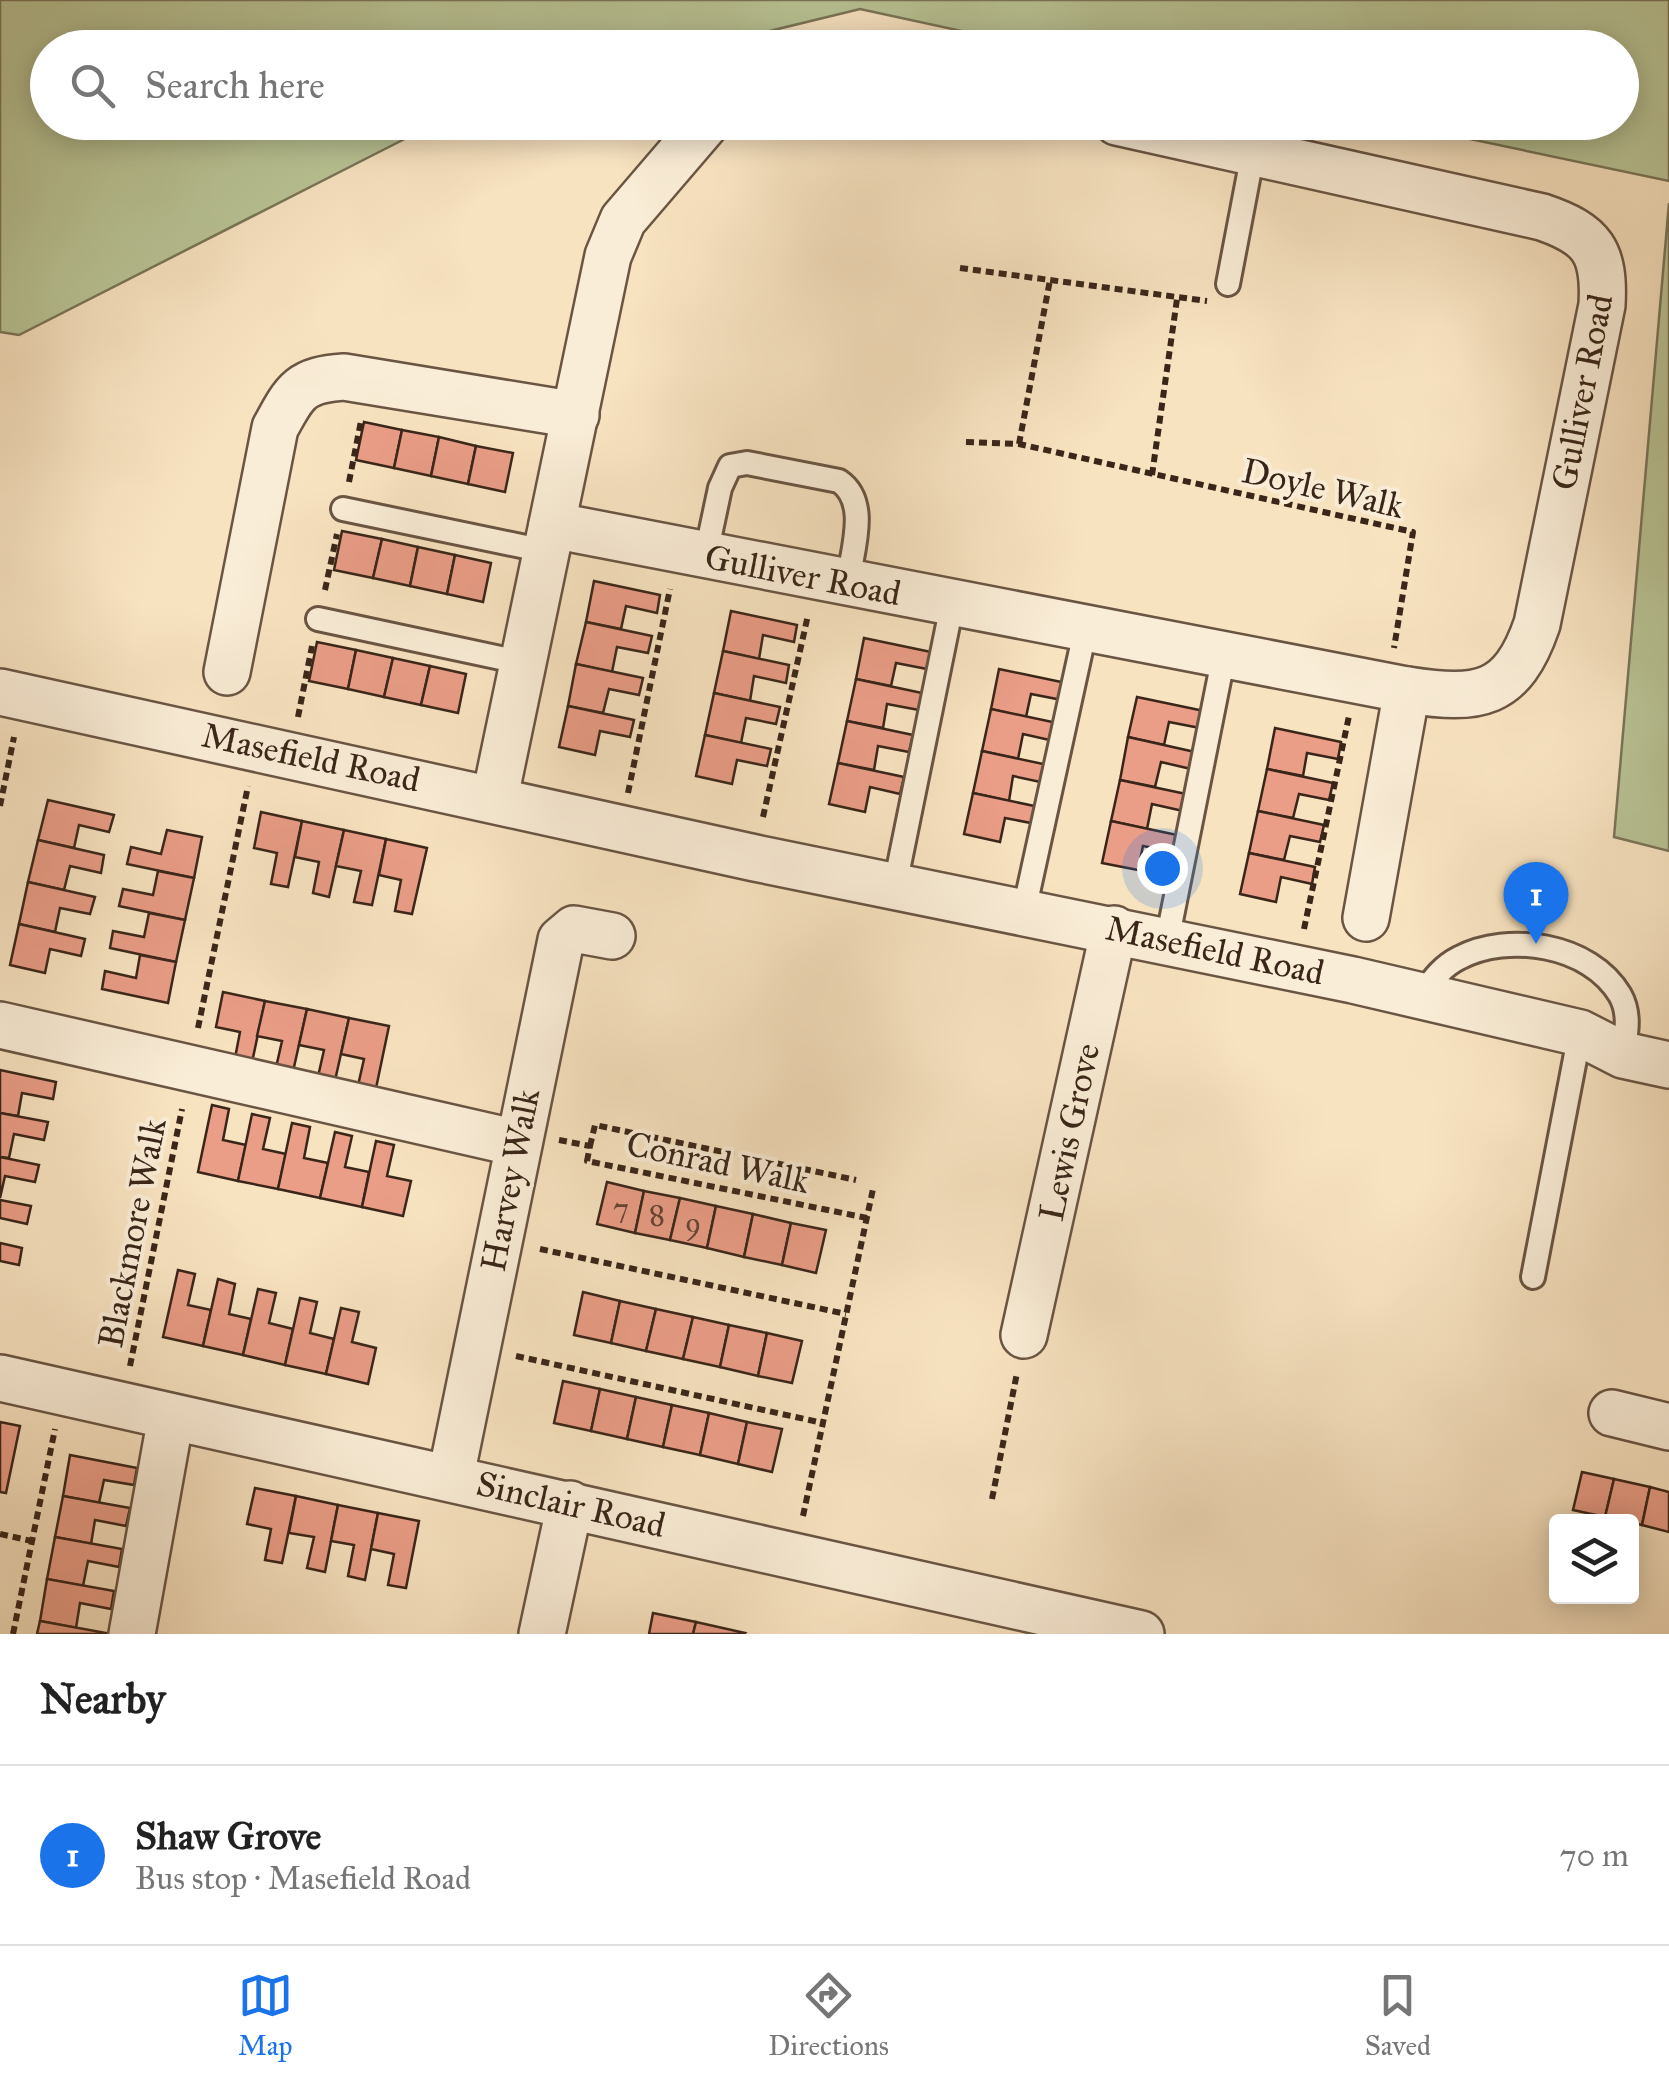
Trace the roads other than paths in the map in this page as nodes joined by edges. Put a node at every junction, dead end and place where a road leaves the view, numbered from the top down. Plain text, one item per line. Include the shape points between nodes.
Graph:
1 (692, 140) edge
2 (1196, 140) edge
3 (1253, 153) junction
4 (1228, 284) dead end
5 (576, 415) junction
6 (343, 509) road end
7 (549, 538) junction
8 (692, 553) junction
9 (832, 580) junction
10 (952, 605) junction
11 (318, 620) road end
12 (1086, 627) junction
13 (1224, 655) junction
14 (524, 663) junction
15 (227, 672) dead end
16 (1400, 677) junction
17 (11, 694) edge
18 (495, 797) junction
19 (894, 886) junction
20 (1024, 911) junction
21 (1366, 918) dead end
22 (1114, 929) junction
23 (612, 936) dead end
24 (1167, 941) junction
25 (1421, 996) junction
26 (0, 1025) edge
27 (1580, 1033) junction
28 (1624, 1056) junction
29 (1669, 1065) edge
30 (518, 1138) junction
31 (1533, 1277) dead end
32 (1024, 1335) road end
33 (0, 1378) edge
34 (1612, 1413) dead end
35 (171, 1417) junction
36 (1669, 1426) edge
37 (452, 1476) junction
38 (570, 1504) junction
39 (967, 1616) edge
40 (132, 1634) edge
41 (542, 1634) edge
42 (1142, 1634) edge

1 - 5 street via 624,220 608,256
2 - 3 street, Gulliver Road
3 - 4 lane
3 - 16 street, Gulliver Road via 1576,229 1595,250 1604,275 1525,658 1506,682 1480,694 1451,697
5 - 7 street
5 - 15 street via 344,376 313,379 293,394 275,428
6 - 7 lane
7 - 8 street, Gulliver Road
7 - 14 street
8 - 9 street, Gulliver Road
8 - 9 lane via 730,466 765,467 851,489 858,508
9 - 10 street, Gulliver Road
10 - 12 street, Gulliver Road
10 - 19 lane
11 - 14 lane
12 - 13 street, Gulliver Road
12 - 20 lane
13 - 16 street, Gulliver Road
13 - 24 lane
14 - 18 street
16 - 21 street
17 - 18 street, Masefield Road
18 - 19 street, Masefield Road
19 - 20 street, Masefield Road
20 - 22 street, Masefield Road
22 - 24 street, Masefield Road
22 - 32 street, Lewis Grove
23 - 30 street, Harvey Walk via 574,929 561,940
24 - 25 street, Masefield Road
25 - 27 street, Masefield Road
25 - 28 lane via 1438,972 1460,958 1484,948 1536,944 1590,963 1620,994 1628,1021
26 - 30 street
27 - 28 street, Masefield Road
27 - 31 lane
28 - 29 street, Masefield Road
30 - 37 street, Harvey Walk
33 - 35 street, Sinclair Road
34 - 36 street
35 - 37 street, Sinclair Road
35 - 40 street
37 - 38 street, Sinclair Road
38 - 39 street, Sinclair Road via 794,1556
38 - 41 street
39 - 42 street, Sinclair Road

